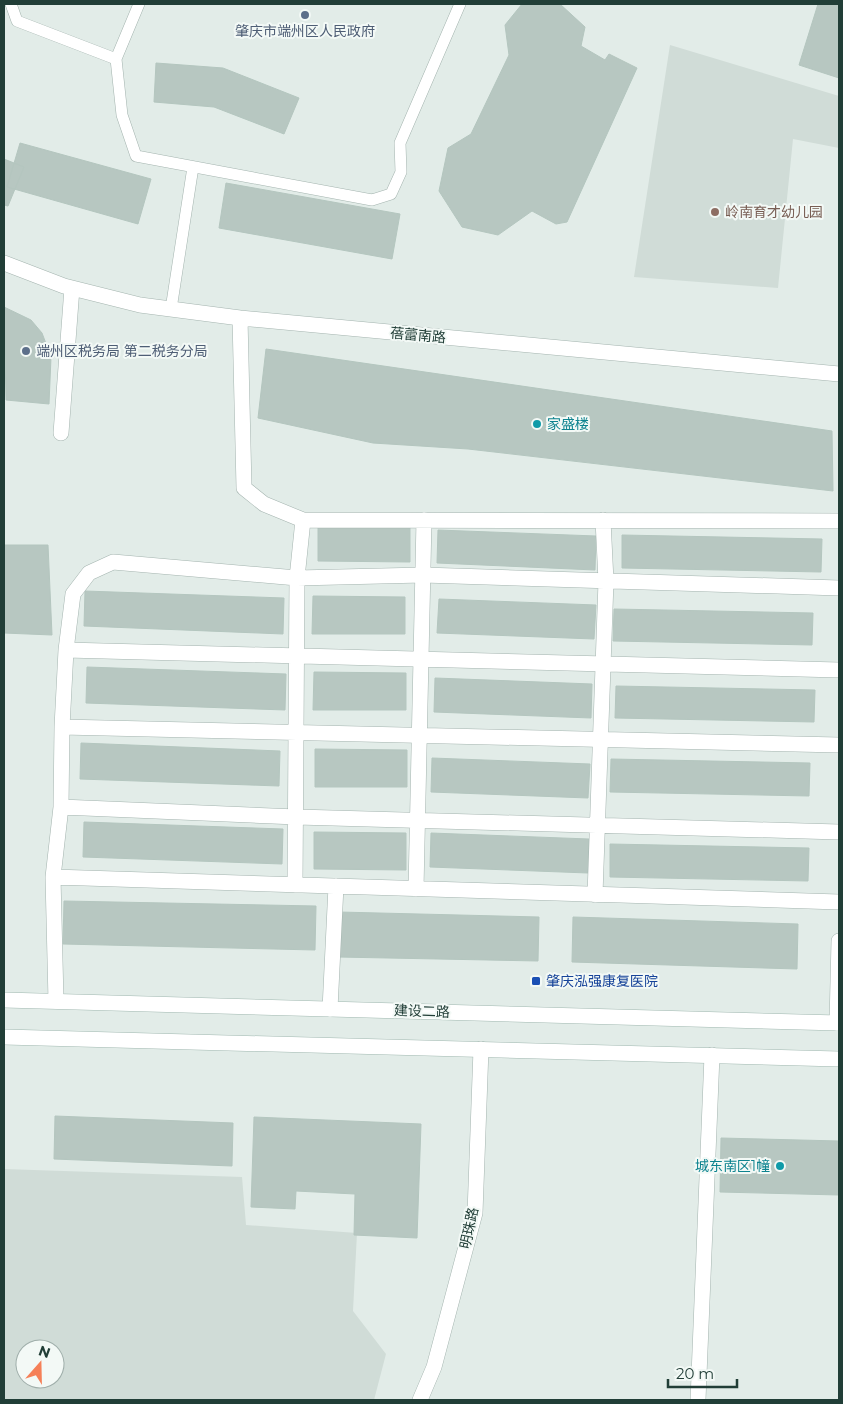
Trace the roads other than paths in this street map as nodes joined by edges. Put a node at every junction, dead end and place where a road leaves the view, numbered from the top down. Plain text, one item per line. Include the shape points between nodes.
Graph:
1 (11, 4) edge
2 (139, 4) edge
3 (460, 4) edge
4 (116, 59) junction
5 (193, 167) junction
6 (4, 263) edge
7 (72, 288) junction
8 (171, 309) junction
9 (240, 318) junction
10 (839, 374) edge
11 (61, 433) dead end
12 (303, 520) junction
13 (424, 520) junction
14 (603, 520) junction
15 (839, 521) edge
16 (424, 575) junction
17 (297, 578) junction
18 (606, 581) junction
19 (839, 588) edge
20 (66, 650) junction
21 (296, 655) junction
22 (422, 659) junction
23 (603, 664) junction
24 (839, 670) edge
25 (62, 727) junction
26 (298, 731) junction
27 (420, 735) junction
28 (600, 739) junction
29 (839, 745) edge
30 (61, 807) junction
31 (297, 817) junction
32 (418, 819) junction
33 (597, 824) junction
34 (839, 832) edge
35 (53, 877) junction
36 (295, 885) junction
37 (336, 886) junction
38 (416, 889) junction
39 (595, 895) junction
40 (839, 902) edge
41 (839, 941) edge
42 (4, 1000) edge
43 (56, 1001) junction
44 (330, 1009) junction
45 (838, 1023) edge
46 (4, 1037) edge
47 (481, 1049) junction
48 (712, 1055) junction
49 (839, 1059) edge
50 (420, 1400) edge
51 (698, 1400) edge

1 - 4 lane via 17,20
2 - 4 lane
3 - 5 lane via 400,143 401,172 391,194 372,200
4 - 5 lane via 122,115 136,156
5 - 8 lane
6 - 7 street, 蓓蕾南路
7 - 8 street, 蓓蕾南路 via 140,305
7 - 11 street
8 - 9 street, 蓓蕾南路
9 - 10 street, 蓓蕾南路
9 - 12 street via 244,488 264,504
12 - 13 street
12 - 17 street
13 - 14 street
13 - 16 street
14 - 15 street
14 - 18 street
16 - 17 street
16 - 18 street
16 - 22 street
17 - 20 street via 113,562 89,573 73,594
17 - 21 street
18 - 19 street
18 - 23 street
20 - 21 street
20 - 25 street
21 - 22 street
21 - 26 street
22 - 23 street
22 - 27 street
23 - 24 street
23 - 28 street
25 - 26 street
25 - 30 street
26 - 27 street
26 - 31 street
27 - 28 street
27 - 32 street
28 - 29 street
28 - 33 street
30 - 31 street
30 - 35 street
31 - 32 street
31 - 36 street
32 - 33 street
32 - 38 street
33 - 34 street
33 - 39 street
35 - 36 street
35 - 43 street
36 - 37 street
37 - 38 street
37 - 44 street
38 - 39 street
39 - 40 street
41 - 45 street
42 - 43 street, 建设二路
43 - 44 street, 建设二路
44 - 45 street, 建设二路
46 - 47 street
47 - 48 street
47 - 50 street, 明珠路 via 475,1213 434,1367
48 - 49 street
48 - 51 street

